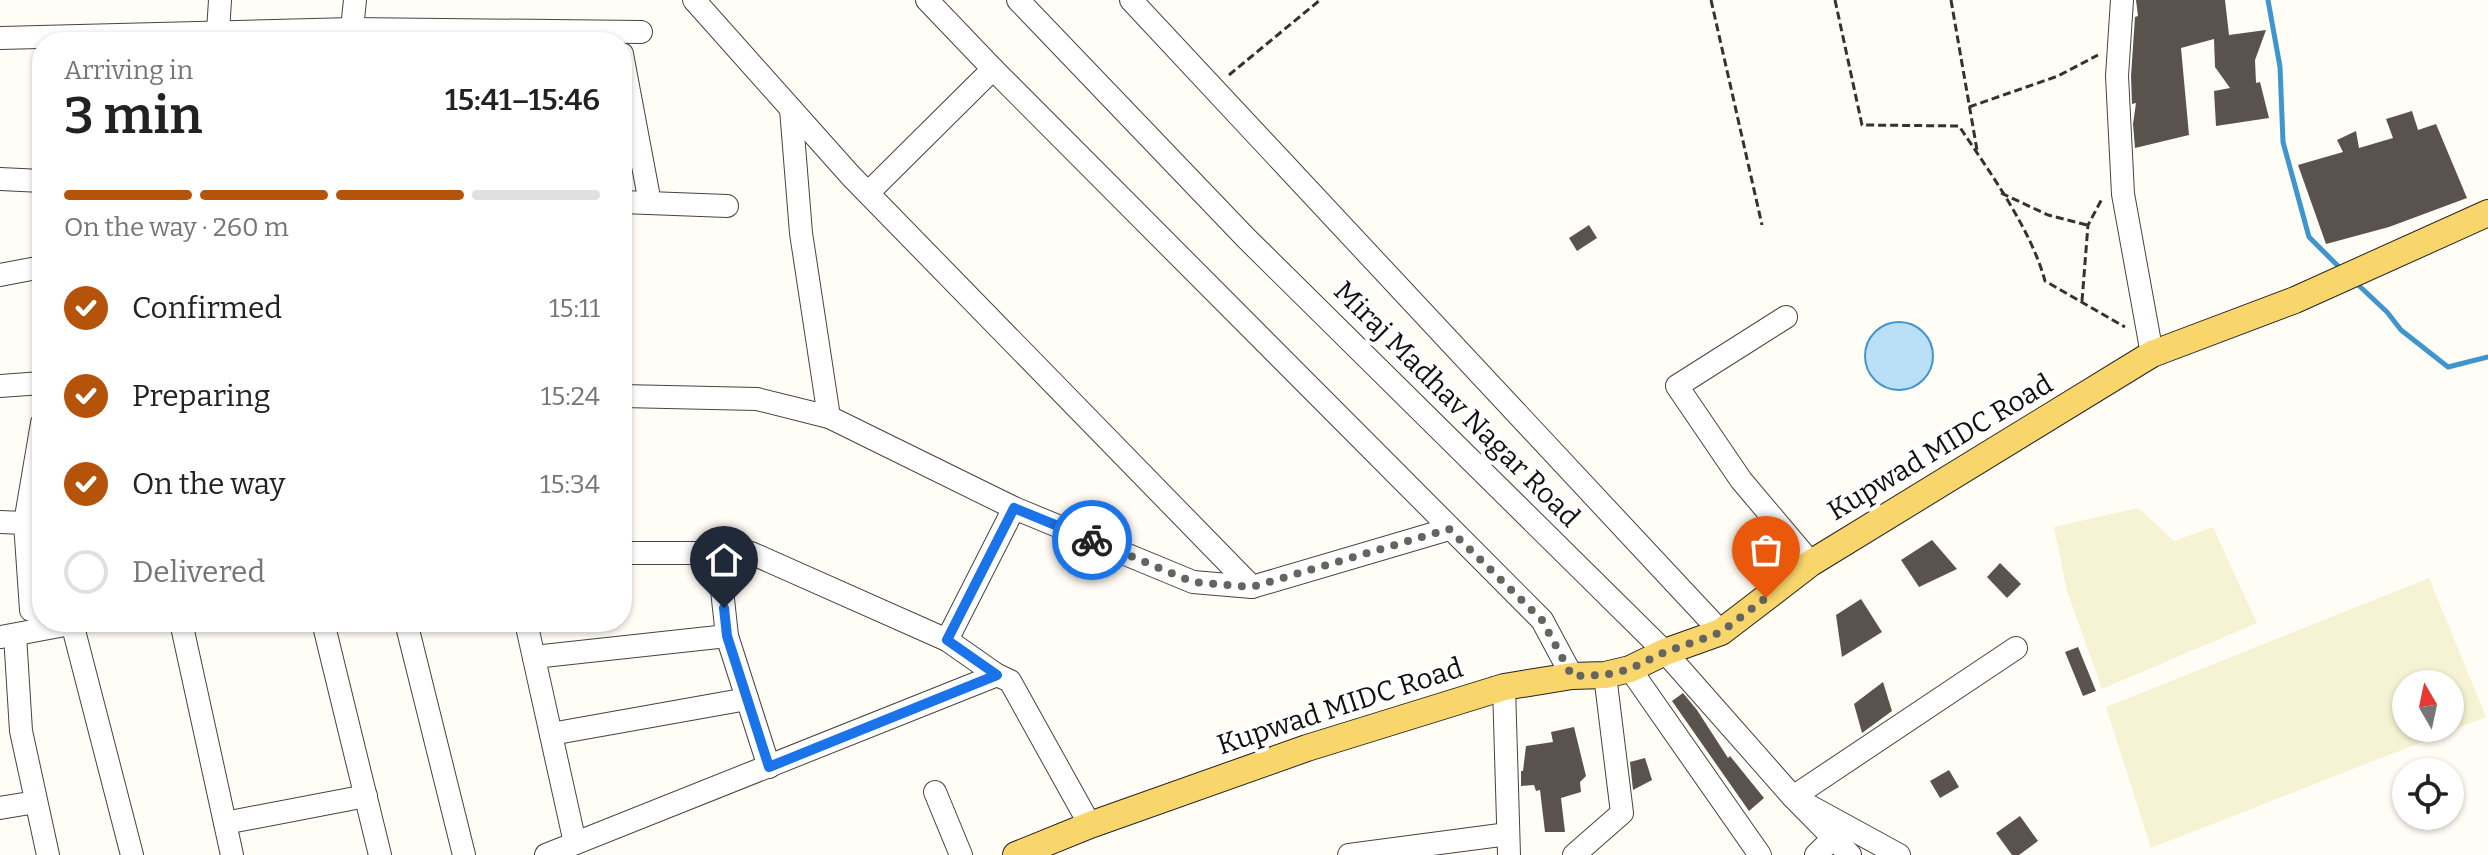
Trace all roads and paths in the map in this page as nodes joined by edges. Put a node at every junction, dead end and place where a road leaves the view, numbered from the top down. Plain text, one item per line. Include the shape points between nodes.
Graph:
1 (220, 0) edge
2 (355, 0) edge
3 (694, 0) edge
4 (927, 0) edge
5 (1018, 0) edge
6 (1131, 0) edge
7 (1320, 0) edge
8 (1711, 0) edge
9 (1835, 0) edge
10 (1951, 0) edge
11 (2122, 0) edge
12 (352, 29) junction
13 (218, 32) joint
14 (426, 32) edge
15 (32, 37) edge
16 (0, 38) edge
17 (2119, 44) junction
18 (993, 69) junction
19 (632, 86) edge
20 (1214, 88) junction
21 (1969, 107) junction
22 (791, 109) junction
23 (1978, 153) junction
24 (0, 179) edge
25 (32, 181) edge
26 (2123, 183) junction
27 (868, 193) junction
28 (2001, 193) junction
29 (632, 202) edge
30 (650, 203) junction
31 (727, 206) dead end
32 (2488, 213) edge
33 (1762, 225) dead end
34 (2088, 225) junction
35 (32, 269) edge
36 (0, 275) edge
37 (2082, 301) junction
38 (1786, 317) dead end
39 (2152, 348) junction
40 (32, 384) edge
41 (0, 386) edge
42 (632, 396) edge
43 (829, 417) junction
44 (32, 482) edge
45 (1014, 508) junction
46 (0, 522) edge
47 (25, 523) junction
48 (1449, 529) junction
49 (632, 553) edge
50 (718, 553) junction
51 (1811, 563) junction
52 (1252, 587) junction
53 (32, 610) edge
54 (32, 631) edge
55 (76, 632) edge
56 (183, 632) edge
57 (325, 632) edge
58 (408, 632) edge
59 (528, 632) edge
60 (1721, 632) junction
61 (7, 636) edge
62 (727, 636) junction
63 (947, 640) junction
64 (2016, 648) dead end
65 (1665, 652) junction
66 (534, 657) junction
67 (1617, 672) junction
68 (997, 675) junction
69 (1572, 676) junction
70 (1504, 687) junction
71 (747, 699) junction
72 (551, 734) junction
73 (769, 767) junction
74 (935, 792) dead end
75 (366, 796) junction
76 (1793, 797) junction
77 (36, 802) junction
78 (0, 808) edge
79 (225, 823) junction
80 (1090, 825) junction
81 (1833, 838) junction
82 (575, 843) junction
83 (1508, 844) edge
84 (1584, 851) edge
85 (48, 855) edge
86 (132, 855) edge
87 (232, 855) edge
88 (380, 855) edge
89 (464, 855) edge
90 (546, 855) edge
91 (961, 855) edge
92 (1016, 855) edge
93 (1349, 855) edge
94 (1760, 855) edge
95 (1816, 855) edge
96 (1850, 855) edge
97 (1899, 855) edge

1 - 13 street
2 - 12 street
3 - 22 street
4 - 18 street
5 - 65 street, Miraj Madhav Nagar Road via 1246,238
6 - 20 street
7 - 20 path
8 - 33 path
9 - 23 path via 1862,125 1959,126
10 - 21 path
11 - 17 street
12 - 13 street
12 - 14 street
15 - 16 street
17 - 21 path via 2058,76
17 - 26 street
18 - 27 street
18 - 48 street
19 - 30 street
20 - 60 street
21 - 23 path
22 - 27 street
22 - 43 street via 801,233
23 - 28 path
24 - 25 street
26 - 34 path via 2107,189
26 - 39 street
27 - 52 street
28 - 34 path via 2048,215
28 - 37 path via 2039,258 2045,281
29 - 30 street
30 - 31 street
32 - 39 main road, Kupwad MIDC Road via 2295,300
34 - 37 path
35 - 36 street
37 - 39 path
38 - 51 street via 1677,386 1741,480
39 - 51 main road, Kupwad MIDC Road
40 - 41 street
42 - 43 street via 757,399
43 - 45 street
44 - 47 street
45 - 52 street via 1193,582
45 - 63 street
46 - 47 street
47 - 53 street
48 - 52 street
48 - 69 street via 1542,620
49 - 50 street
50 - 62 street
50 - 63 street via 751,553
51 - 60 main road, Kupwad MIDC Road
54 - 61 street
55 - 86 street
56 - 79 street
57 - 75 street
58 - 89 street
59 - 66 street
60 - 65 main road, Kupwad MIDC Road
61 - 77 street
62 - 66 street
62 - 71 street
63 - 68 street
64 - 76 street
65 - 67 main road, Kupwad MIDC Road
65 - 76 street, Miraj Madhav Nagar Road
66 - 72 street
67 - 69 main road, Kupwad MIDC Road
67 - 84 street via 1622,813
67 - 94 street
68 - 73 street
68 - 80 street via 1010,681
69 - 70 main road, Kupwad MIDC Road
70 - 80 main road, Kupwad MIDC Road via 1307,748
70 - 83 street
71 - 72 street
71 - 73 street
72 - 82 street
73 - 82 street
74 - 91 street
75 - 79 street
75 - 88 street
76 - 81 street, Miraj Madhav Nagar Road
76 - 97 street
77 - 78 street
77 - 85 street
79 - 87 street
80 - 92 main road, Kupwad MIDC Road
81 - 95 street
81 - 96 street, Miraj Madhav Nagar Road
82 - 90 street
83 - 93 street

